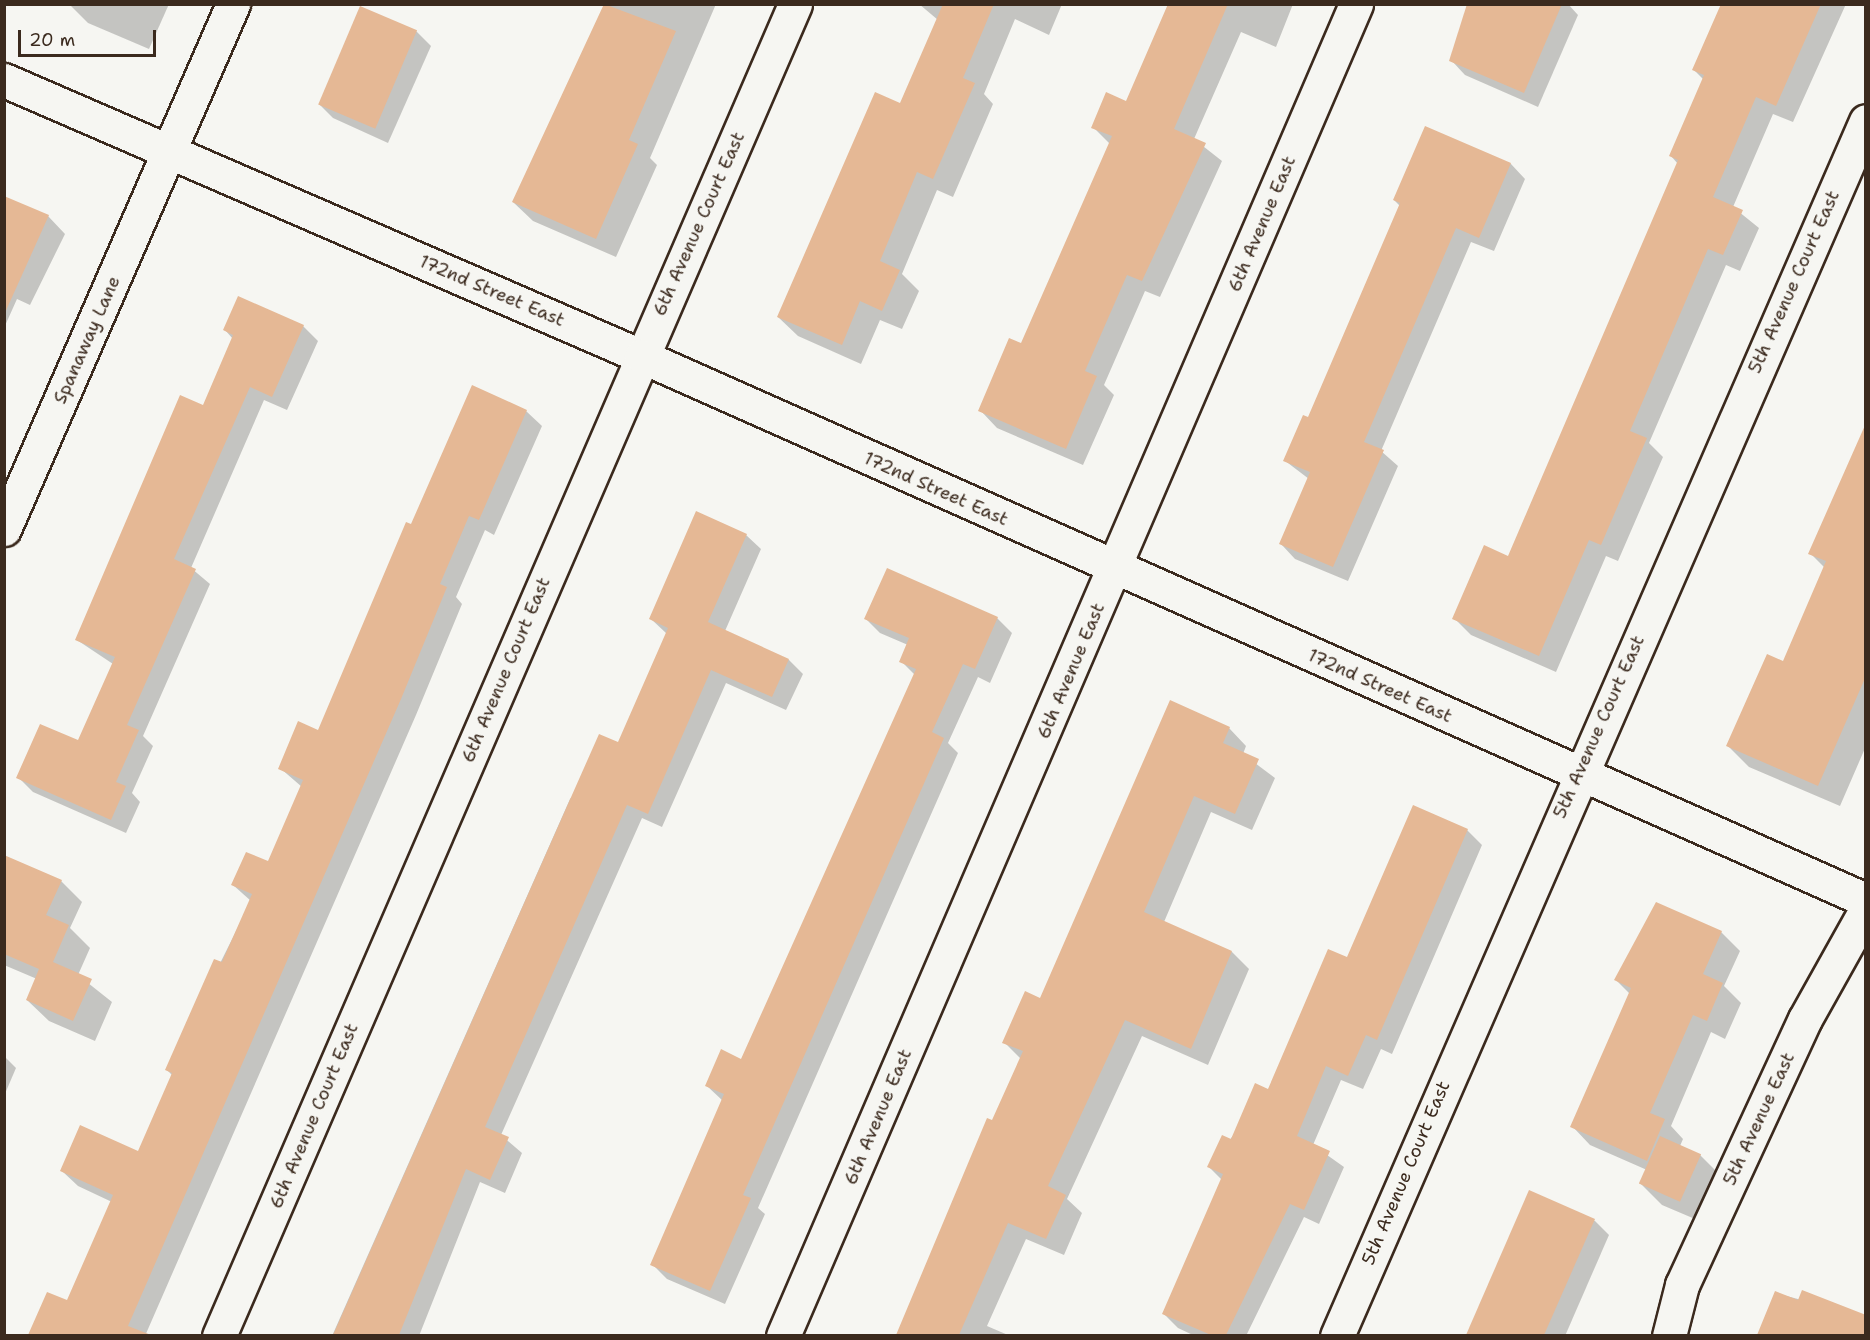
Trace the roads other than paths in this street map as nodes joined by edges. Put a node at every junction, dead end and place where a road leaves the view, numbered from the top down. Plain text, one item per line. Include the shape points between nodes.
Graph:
1 (233, 4) edge
2 (795, 4) edge
3 (1356, 4) edge
4 (4, 80) edge
5 (1866, 121) edge
6 (169, 152) junction
7 (642, 356) junction
8 (4, 529) edge
9 (1114, 570) junction
10 (1579, 772) junction
11 (1866, 900) edge
12 (1866, 910) edge
13 (219, 1335) edge
14 (783, 1335) edge
15 (1336, 1335) edge
16 (1668, 1335) edge

1 - 6 street, Spanaway Lane
2 - 7 street, 6th Avenue Court East
3 - 9 street, 6th Avenue East
4 - 6 street, 172nd Street East
5 - 10 street, 5th Avenue Court East
6 - 7 street, 172nd Street East
6 - 8 street, Spanaway Lane
7 - 9 street, 172nd Street East
7 - 13 street, 6th Avenue Court East
9 - 10 street, 172nd Street East
9 - 14 street, 6th Avenue East
10 - 11 street, 172nd Street East
10 - 15 street, 5th Avenue Court East
12 - 16 street, 5th Avenue East via 1800,1029 1682,1286

